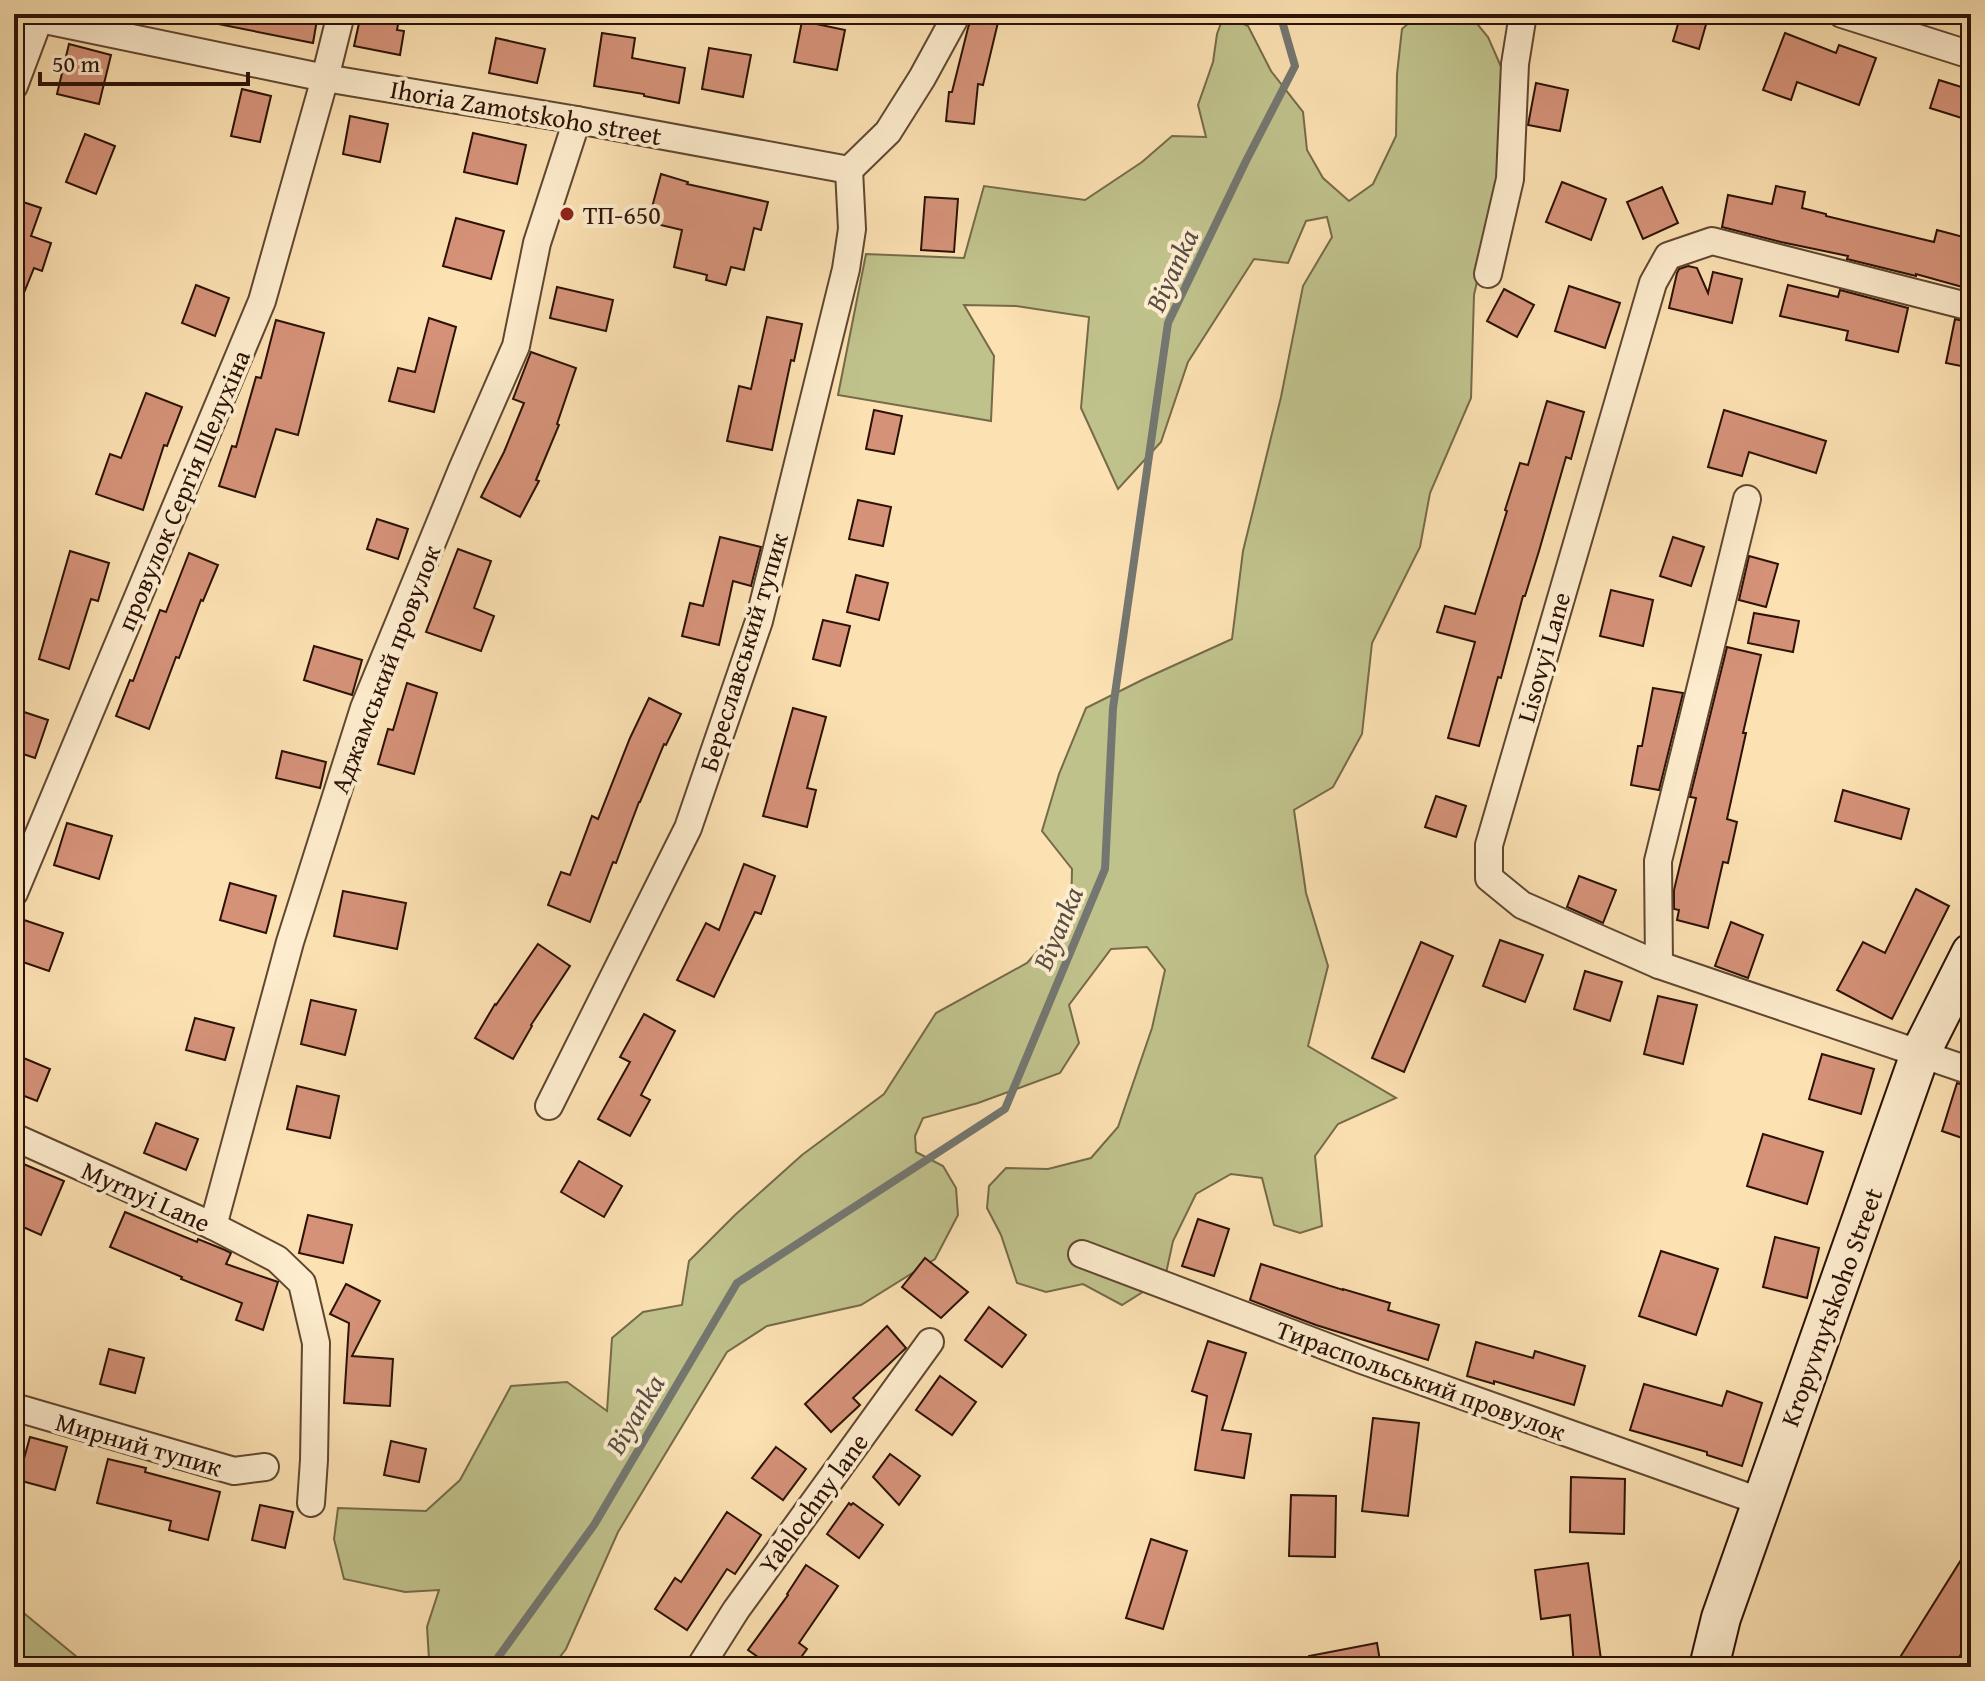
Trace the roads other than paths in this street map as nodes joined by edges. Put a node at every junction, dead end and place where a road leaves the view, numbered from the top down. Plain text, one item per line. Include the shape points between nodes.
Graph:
1 (341, 14) edge
2 (957, 14) edge
3 (1523, 14) edge
4 (1842, 14) edge
5 (32, 16) edge
6 (1971, 55) edge
7 (325, 78) junction
8 (14, 86) edge
9 (577, 120) junction
10 (849, 170) junction
11 (1488, 274) dead end
12 (1971, 307) edge
13 (1747, 499) dead end
14 (14, 893) edge
15 (1971, 953) edge
16 (1659, 965) junction
17 (1920, 1054) junction
18 (1971, 1071) edge
19 (549, 1106) dead end
20 (14, 1137) edge
21 (213, 1226) junction
22 (1082, 1254) dead end
23 (930, 1342) dead end
24 (14, 1407) edge
25 (265, 1467) dead end
26 (1762, 1502) junction
27 (311, 1503) dead end
28 (700, 1667) edge
29 (1709, 1667) edge

1 - 7 street
2 - 10 street via 888,132
3 - 11 street via 1515,64 1510,179
4 - 6 street
5 - 7 street, Ihoria Zamotskoho street
5 - 8 street
7 - 9 street, Ihoria Zamotskoho street
7 - 14 street, провулок Сергія Шелухіна via 262,301
9 - 10 street, Ihoria Zamotskoho street
9 - 21 street, Аджамський провулок via 537,243 516,346 364,708 290,942
10 - 19 street, Береславський тупик via 852,229 846,269 759,621 688,828
12 - 16 street, Lisovyi Lane via 1712,241 1668,256 1653,283 1489,845 1489,878 1522,905
13 - 16 street via 1658,861
15 - 17 main road, Kropyvnytskoho Street
16 - 17 street, Lisovyi Lane
17 - 18 street, Lisovyi Lane
17 - 26 main road, Kropyvnytskoho Street
20 - 21 street, Myrnyi Lane
21 - 27 street, Myrnyi Lane via 277,1259 302,1283 316,1343
22 - 26 street, Тираспольський провулок
23 - 28 street, Yablochny lane
24 - 25 street, Мирний тупик via 234,1471
26 - 29 main road, Kropyvnytskoho Street

